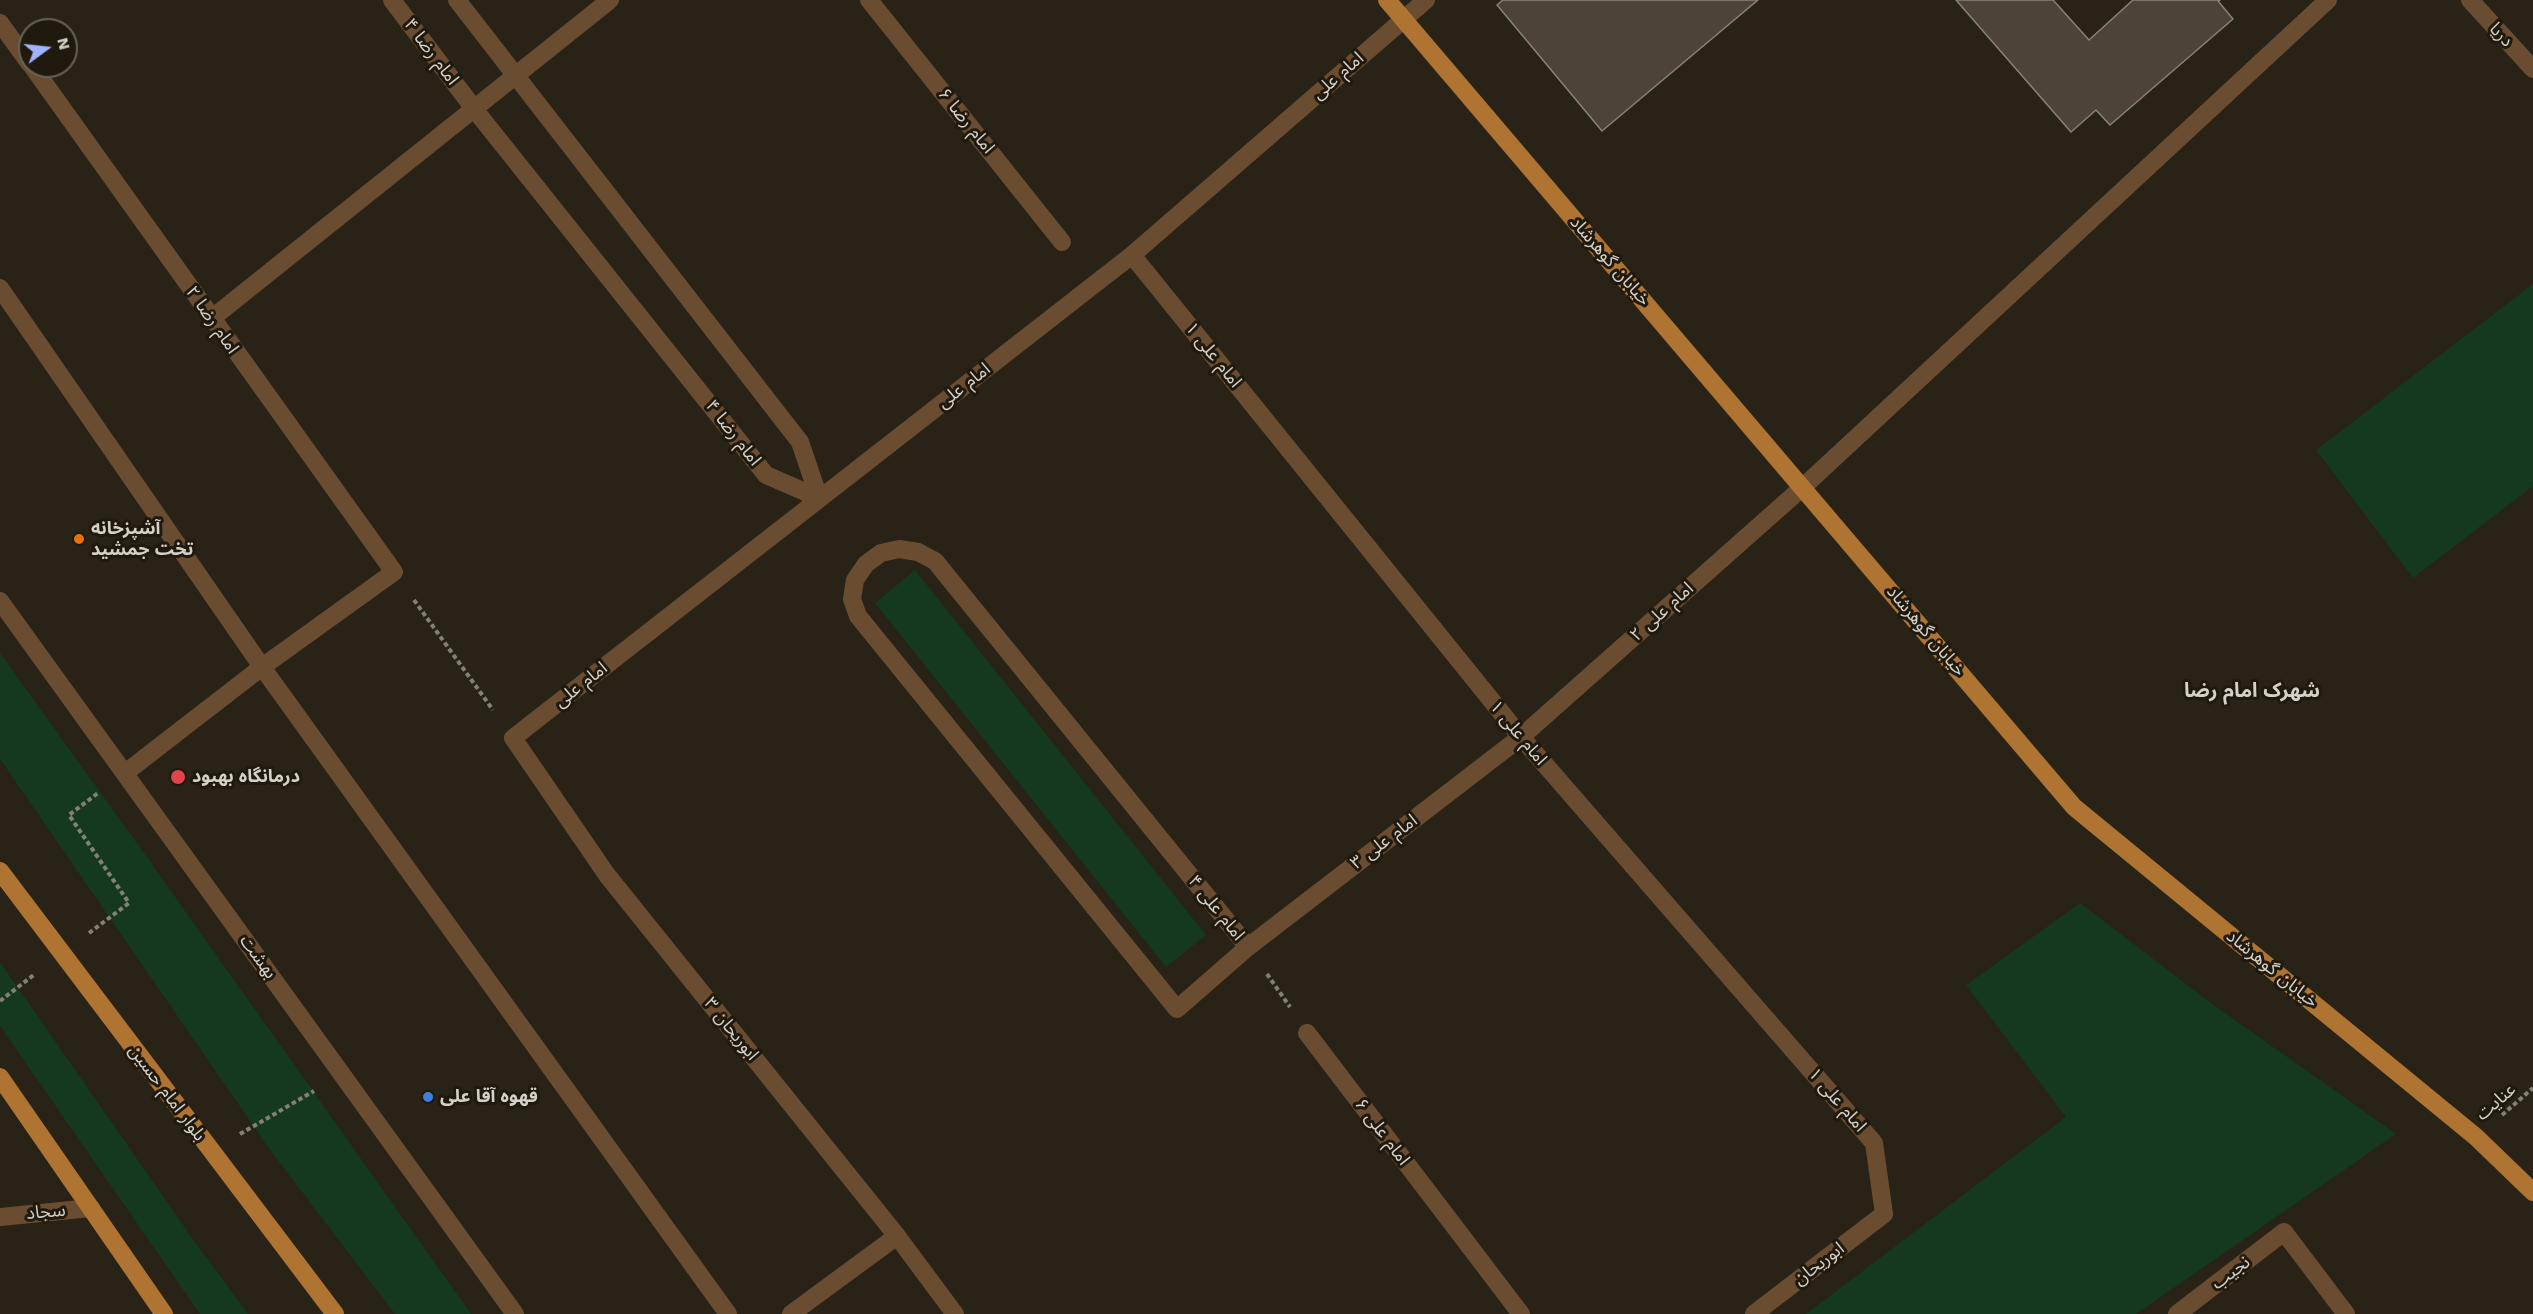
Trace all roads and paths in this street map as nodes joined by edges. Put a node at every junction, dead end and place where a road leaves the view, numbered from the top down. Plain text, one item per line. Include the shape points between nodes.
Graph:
1 (392, 0) edge
2 (457, 0) edge
3 (610, 0) edge
4 (869, 0) edge
5 (1387, 0) edge
6 (1426, 0) edge
7 (2328, 0) edge
8 (2470, 0) edge
9 (1403, 19) junction
10 (0, 23) edge
11 (18, 47) edge
12 (2533, 69) edge
13 (516, 77) junction
14 (40, 78) edge
15 (476, 110) junction
16 (1062, 242) dead end
17 (1132, 255) junction
18 (0, 288) edge
19 (211, 319) junction
20 (1803, 487) junction
21 (819, 498) junction
22 (394, 572) junction
23 (0, 601) edge
24 (262, 667) junction
25 (1521, 737) junction
26 (513, 738) junction
27 (125, 773) junction
28 (69, 815) dead end
29 (0, 871) edge
30 (129, 903) dead end
31 (1248, 947) junction
32 (1307, 1033) joint
33 (342, 1074) junction
34 (0, 1077) edge
35 (2533, 1088) edge
36 (2476, 1137) junction
37 (211, 1151) junction
38 (2533, 1192) edge
39 (91, 1208) junction
40 (1884, 1214) joint
41 (0, 1217) edge
42 (897, 1236) junction
43 (164, 1314) edge
44 (335, 1314) edge
45 (515, 1314) edge
46 (728, 1314) edge
47 (791, 1314) edge
48 (955, 1314) edge
49 (1521, 1314) edge
50 (1754, 1314) edge
51 (2177, 1314) edge
52 (2346, 1314) edge

1 - 15 street, امام رضا ۴
2 - 13 street
3 - 13 street
4 - 16 street, امام رضا ۶
5 - 9 main road, خیابان گوهرشاد
6 - 9 street
7 - 20 street, امام علی ۲
8 - 12 street, دریا
9 - 17 street, امام علی
9 - 20 main road, خیابان گوهرشاد
10 - 11 street, امام رضا ۲
13 - 15 street
13 - 21 street via 800,442
14 - 19 street, امام رضا ۲
15 - 19 street
15 - 21 street, امام رضا ۴ via 766,475
17 - 21 street, امام علی
17 - 25 street, امام علی ۱
18 - 24 street
19 - 22 street, امام رضا ۲
20 - 25 street, امام علی ۲
20 - 36 main road, خیابان گوهرشاد via 2074,807
21 - 26 street, امام علی
22 - 24 street
22 - 26 path
23 - 27 street, بهشت
24 - 27 street
24 - 46 street
25 - 31 street, امام علی ۳
25 - 40 street, امام علی ۱ via 1874,1143
26 - 42 street, ابوریحان ۳ via 607,875
27 - 33 street, بهشت
28 - 30 path
29 - 37 main road, بلوار امام حسین
31 - 31 street, امام علی ۴ via 935,561 918,552 899,549 881,553 866,564 855,580 852,599 858,616 1177,1009
31 - 32 path
32 - 49 street, امام علی ۶
33 - 37 path
33 - 45 street, بهشت
34 - 39 main road
35 - 36 path, عنایت
36 - 38 main road, خیابان گوهرشاد
37 - 44 main road, بلوار امام حسین
39 - 41 street, سجاد
39 - 43 main road
40 - 50 street, ابوریحان
42 - 47 street
42 - 48 street, ابوریحان ۳
51 - 52 street, نجیب via 2284,1232

